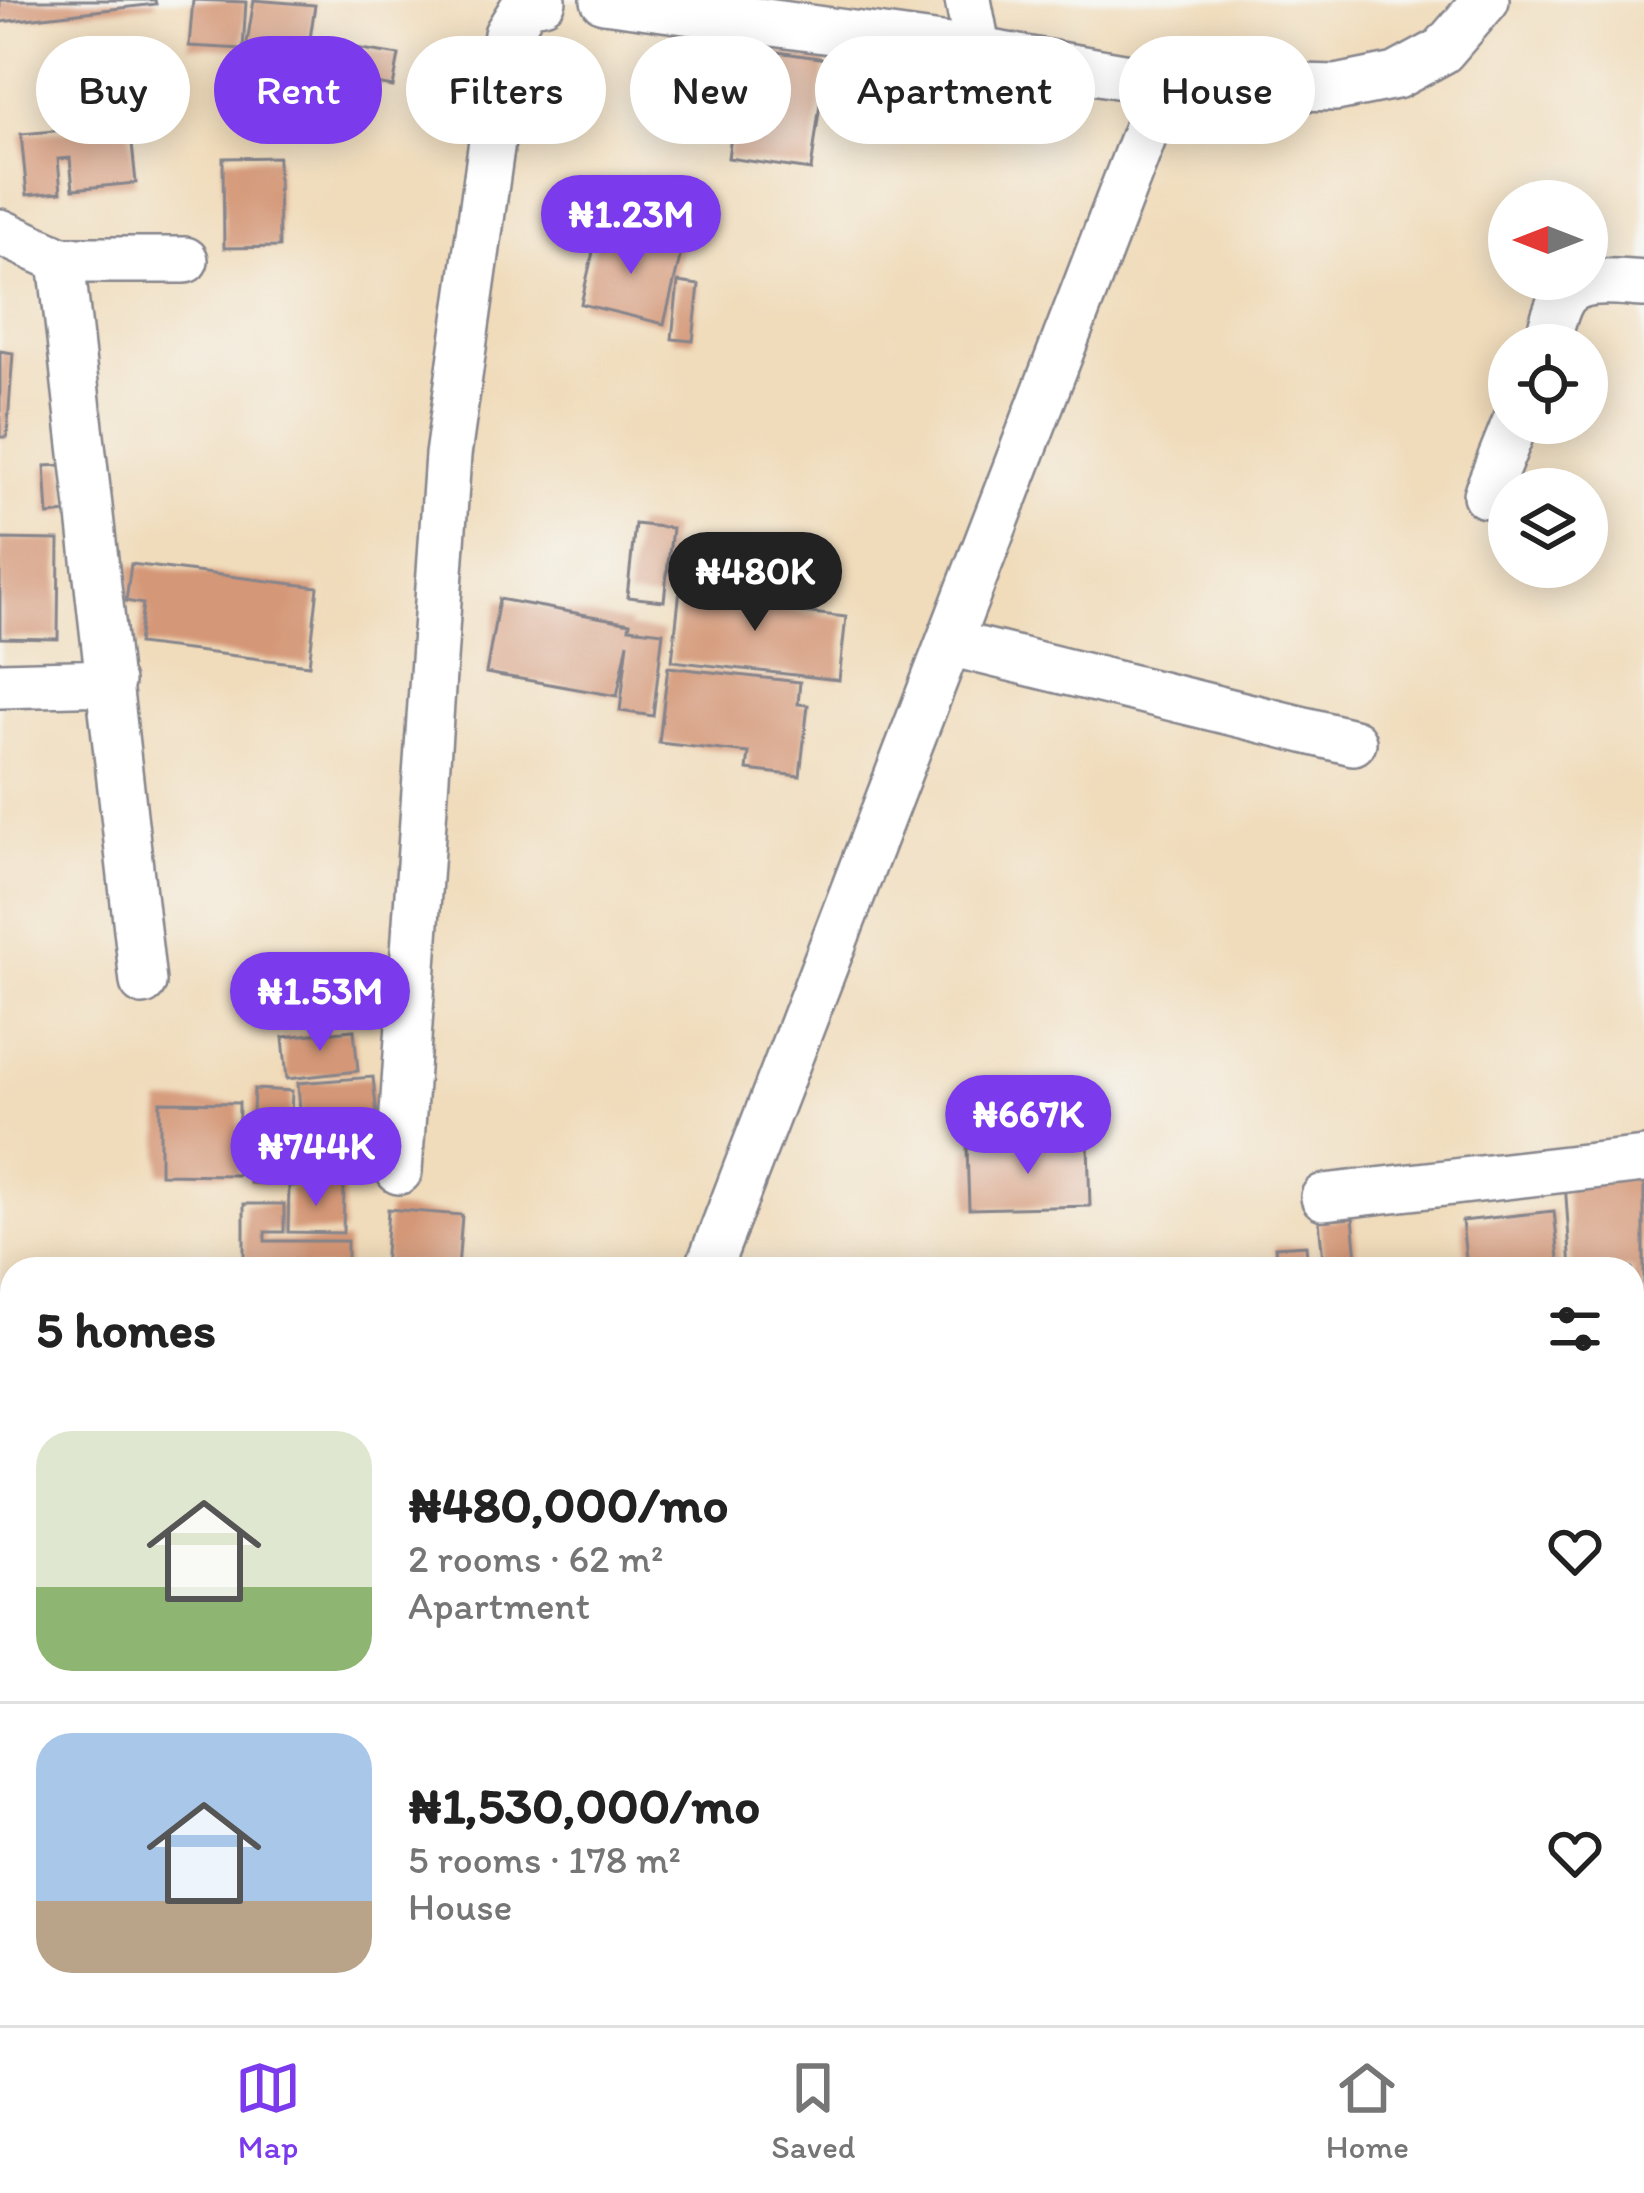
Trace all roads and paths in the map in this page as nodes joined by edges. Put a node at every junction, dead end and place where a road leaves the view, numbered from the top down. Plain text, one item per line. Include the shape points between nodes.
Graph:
1 (543, 0) edge
2 (604, 0) edge
3 (968, 0) edge
4 (1486, 0) edge
5 (868, 36) edge
6 (975, 36) edge
7 (1315, 87) edge
8 (1141, 144) edge
9 (0, 232) edge
10 (61, 260) junction
11 (184, 260) dead end
12 (1644, 284) edge
13 (1553, 324) edge
14 (1507, 444) edge
15 (1486, 495) dead end
16 (949, 643) junction
17 (111, 682) junction
18 (0, 685) edge
19 (1353, 742) dead end
20 (143, 982) dead end
21 (1644, 1160) edge
22 (399, 1171) dead end
23 (1324, 1197) dead end
24 (713, 1257) edge

1 - 22 street via 526,3 507,34 448,455
2 - 5 street
3 - 6 street
4 - 7 street via 1442,51 1396,76
8 - 16 street
9 - 10 street
10 - 11 street
10 - 17 street
12 - 13 street via 1595,282 1569,292
14 - 15 street
16 - 19 street
16 - 24 street
17 - 18 street
17 - 20 street
21 - 23 street

